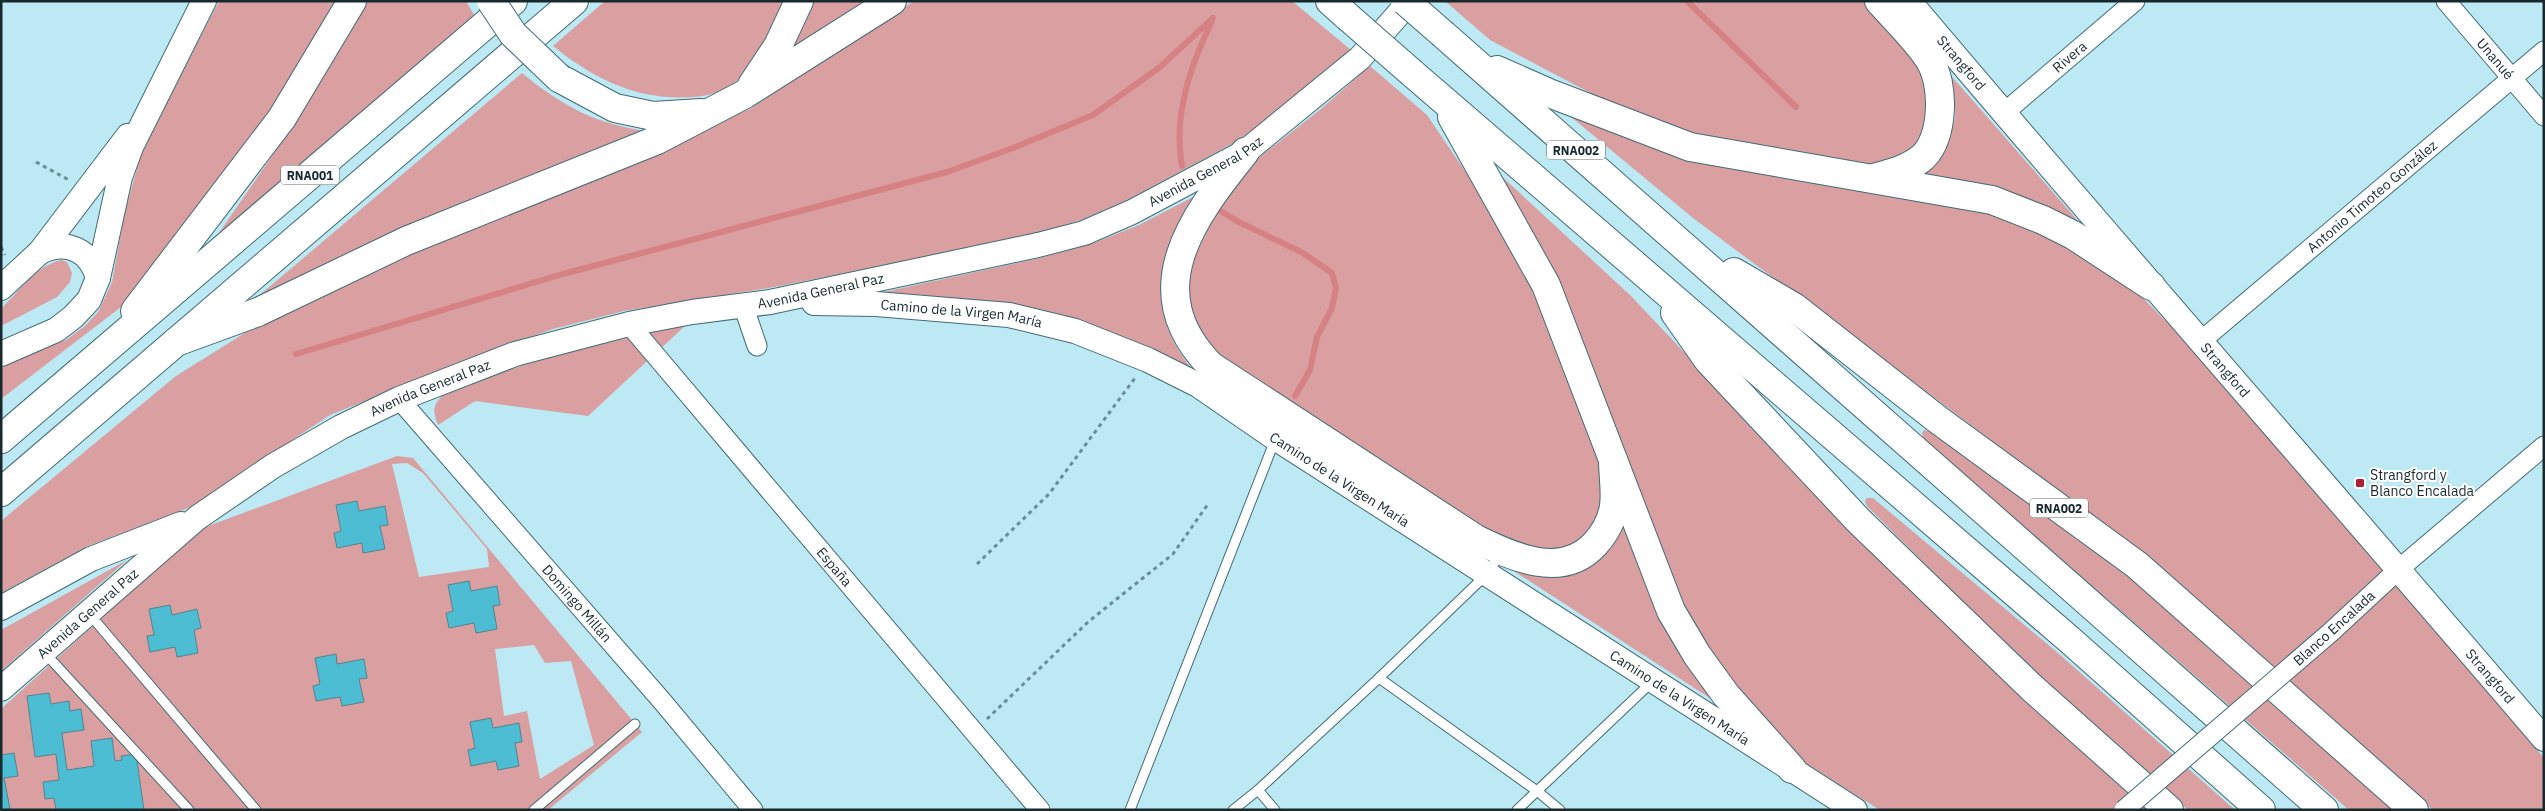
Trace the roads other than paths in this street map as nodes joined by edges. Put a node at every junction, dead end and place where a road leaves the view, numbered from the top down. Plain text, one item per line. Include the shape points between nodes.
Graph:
1 (204, 1) edge
2 (352, 1) edge
3 (491, 1) edge
4 (513, 1) edge
5 (574, 1) edge
6 (799, 1) edge
7 (892, 1) edge
8 (1405, 1) edge
9 (1410, 1) edge
10 (1880, 1) edge
11 (1909, 1) edge
12 (2135, 1) edge
13 (2446, 1) edge
14 (1339, 9) edge
15 (2544, 51) edge
16 (1941, 56) junction
17 (1473, 60) junction
18 (2513, 78) junction
19 (745, 94) junction
20 (1441, 98) junction
21 (148, 110) junction
22 (710, 112) junction
23 (2005, 112) junction
24 (2544, 116) edge
25 (1245, 152) junction
26 (1873, 179) junction
27 (1679, 240) junction
28 (40, 252) junction
29 (1648, 275) junction
30 (98, 278) junction
31 (2151, 286) junction
32 (1, 288) edge
33 (770, 302) junction
34 (743, 305) junction
35 (630, 324) junction
36 (2201, 341) junction
37 (176, 342) junction
38 (757, 346) dead end
39 (106, 350) junction
40 (1198, 352) junction
41 (1, 354) edge
42 (1179, 376) junction
43 (399, 400) junction
44 (1275, 438) junction
45 (1, 439) edge
46 (2544, 446) edge
47 (1613, 460) junction
48 (1, 492) edge
49 (197, 518) junction
50 (1495, 563) junction
51 (2399, 569) junction
52 (1, 608) edge
53 (93, 618) junction
54 (43, 652) junction
55 (1379, 678) junction
56 (1654, 680) junction
57 (1, 689) edge
58 (635, 724) dead end
59 (2544, 738) edge
60 (1792, 769) junction
61 (1258, 790) junction
62 (1537, 791) junction
63 (188, 810) edge
64 (256, 810) edge
65 (534, 810) edge
66 (753, 810) edge
67 (1040, 810) edge
68 (1130, 810) edge
69 (1233, 810) edge
70 (1275, 810) edge
71 (1517, 810) edge
72 (1560, 810) edge
73 (1855, 810) edge
74 (2124, 810) edge
75 (2169, 810) edge
76 (2261, 810) edge
77 (2324, 810) edge
78 (2414, 810) edge

1 - 21 street
2 - 39 highway via 282,118
3 - 22 highway, bridge via 513,34 559,78 615,108 653,116
4 - 39 highway, RNA001
5 - 37 highway, RNA001
6 - 19 highway via 778,46
7 - 19 highway
8 - 17 highway, RNA002, bridge
9 - 25 street, Avenida General Paz via 1360,58
10 - 16 highway
11 - 16 street, Strangford
12 - 23 street, Rivera
13 - 18 street, Unanué
14 - 20 highway, bridge
15 - 18 street, Antonio Timoteo González
16 - 23 street, Strangford
16 - 26 highway via 1940,117 1934,140 1923,156 1905,169
17 - 26 highway via 1690,147
17 - 27 highway, RNA002
18 - 24 street, Unanué
18 - 36 street, Antonio Timoteo González
19 - 22 highway
20 - 29 highway
20 - 47 highway via 1546,285
21 - 28 street
21 - 30 street via 120,177
22 - 37 highway via 657,140 406,241 258,312
23 - 31 street, Strangford
25 - 33 street, Avenida General Paz via 1132,212 1084,232 1028,248
25 - 40 highway via 1211,194 1182,252 1175,302 1182,328
26 - 31 highway via 1967,195 2017,209 2073,235
27 - 77 highway, RNA002
27 - 78 highway, RNA002 via 1794,308 1937,419 2137,565
28 - 30 street via 64,245 76,248 87,256
28 - 32 street
29 - 75 highway via 1708,360 1858,520 2030,687
29 - 76 highway
30 - 41 street via 89,300 73,317 56,330
31 - 36 street, Strangford
33 - 34 street, Avenida General Paz
33 - 42 street, Camino de la Virgen María via 876,304 1009,315 1075,331
34 - 35 street, Avenida General Paz
34 - 38 street
35 - 43 street, Avenida General Paz via 515,354
35 - 67 street, España
36 - 51 street, Strangford
37 - 48 highway, RNA001
39 - 45 highway, RNA001
40 - 42 street
40 - 50 highway via 1211,366 1476,539
42 - 44 street, Camino de la Virgen María via 1198,385
43 - 49 street, Avenida General Paz via 341,427 273,466
43 - 66 street, Domingo Millán
44 - 50 street, Camino de la Virgen María
44 - 68 lane
46 - 51 street, Blanco Encalada
47 - 50 highway via 1614,507 1605,533 1588,552 1568,562
47 - 60 highway via 1671,611 1726,695
49 - 52 street, Avenida General Paz via 91,559
49 - 53 street, Avenida General Paz
50 - 55 lane
50 - 56 street, Camino de la Virgen María
51 - 59 street, Strangford
51 - 74 street, Blanco Encalada, bridge via 2331,632
53 - 54 street, Avenida General Paz
53 - 64 lane
54 - 57 street, Avenida General Paz
54 - 63 lane
55 - 61 lane
55 - 62 lane
56 - 60 street, Camino de la Virgen María
56 - 62 lane
58 - 65 lane
60 - 73 street, Camino de la Virgen María
61 - 69 lane
61 - 70 lane
62 - 71 lane
62 - 72 lane

